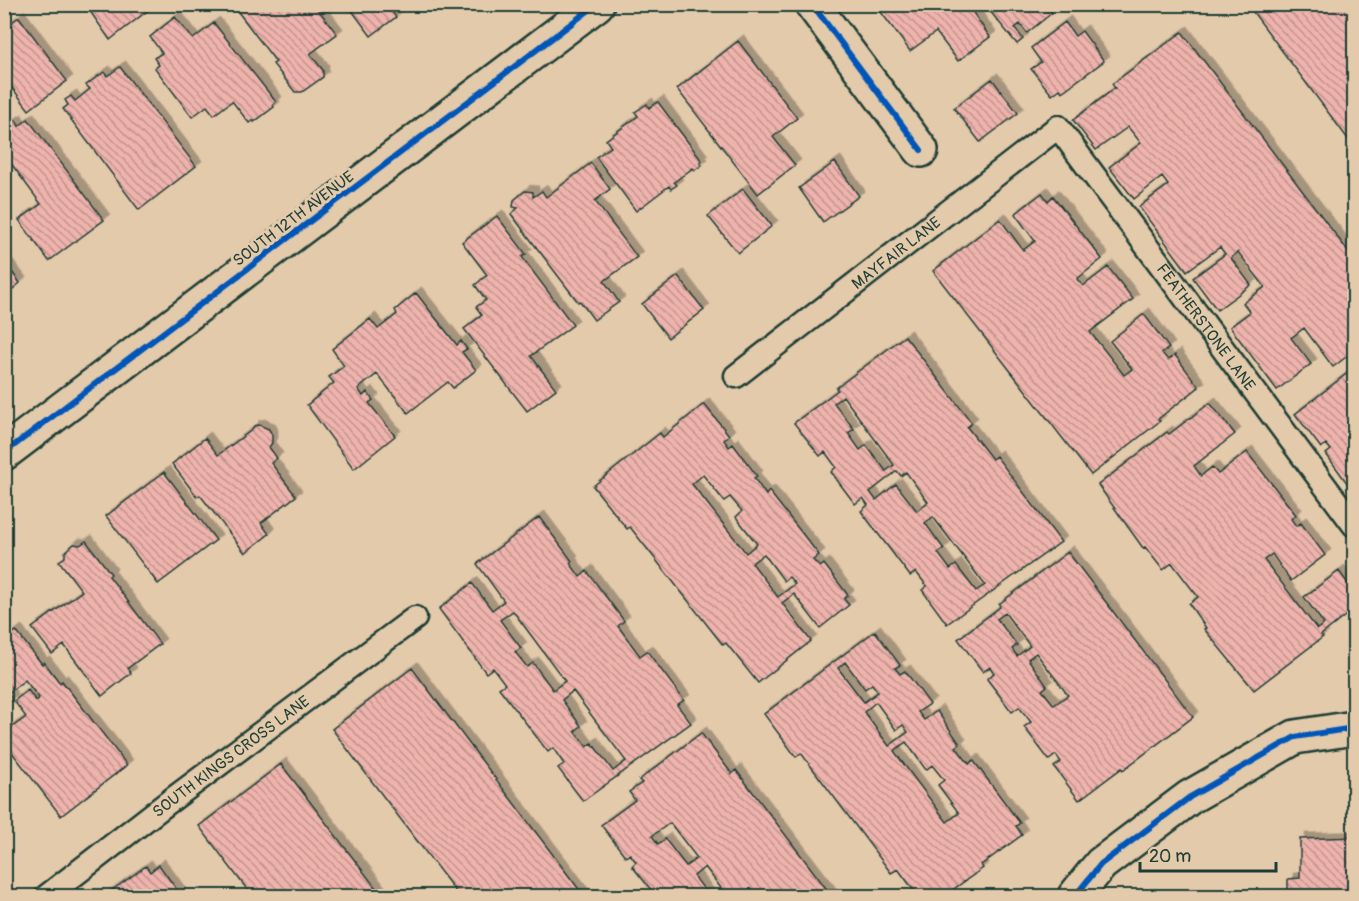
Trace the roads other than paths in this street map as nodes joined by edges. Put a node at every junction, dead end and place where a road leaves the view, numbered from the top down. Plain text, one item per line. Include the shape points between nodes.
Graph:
1 (597, 4) edge
2 (812, 4) edge
3 (1058, 127) joint
4 (921, 150) dead end
5 (736, 376) dead end
6 (4, 453) edge
7 (1354, 525) edge
8 (416, 618) dead end
9 (1354, 728) edge
10 (47, 897) edge
11 (1075, 897) edge

1 - 6 street, SOUTH 12TH AVENUE
2 - 4 street
3 - 5 lane, MAYFAIR LANE
3 - 7 lane, FEATHERSTONE LANE
8 - 10 lane, SOUTH KINGS CROSS LANE
9 - 11 street via 1295,737 1190,797 1101,864

